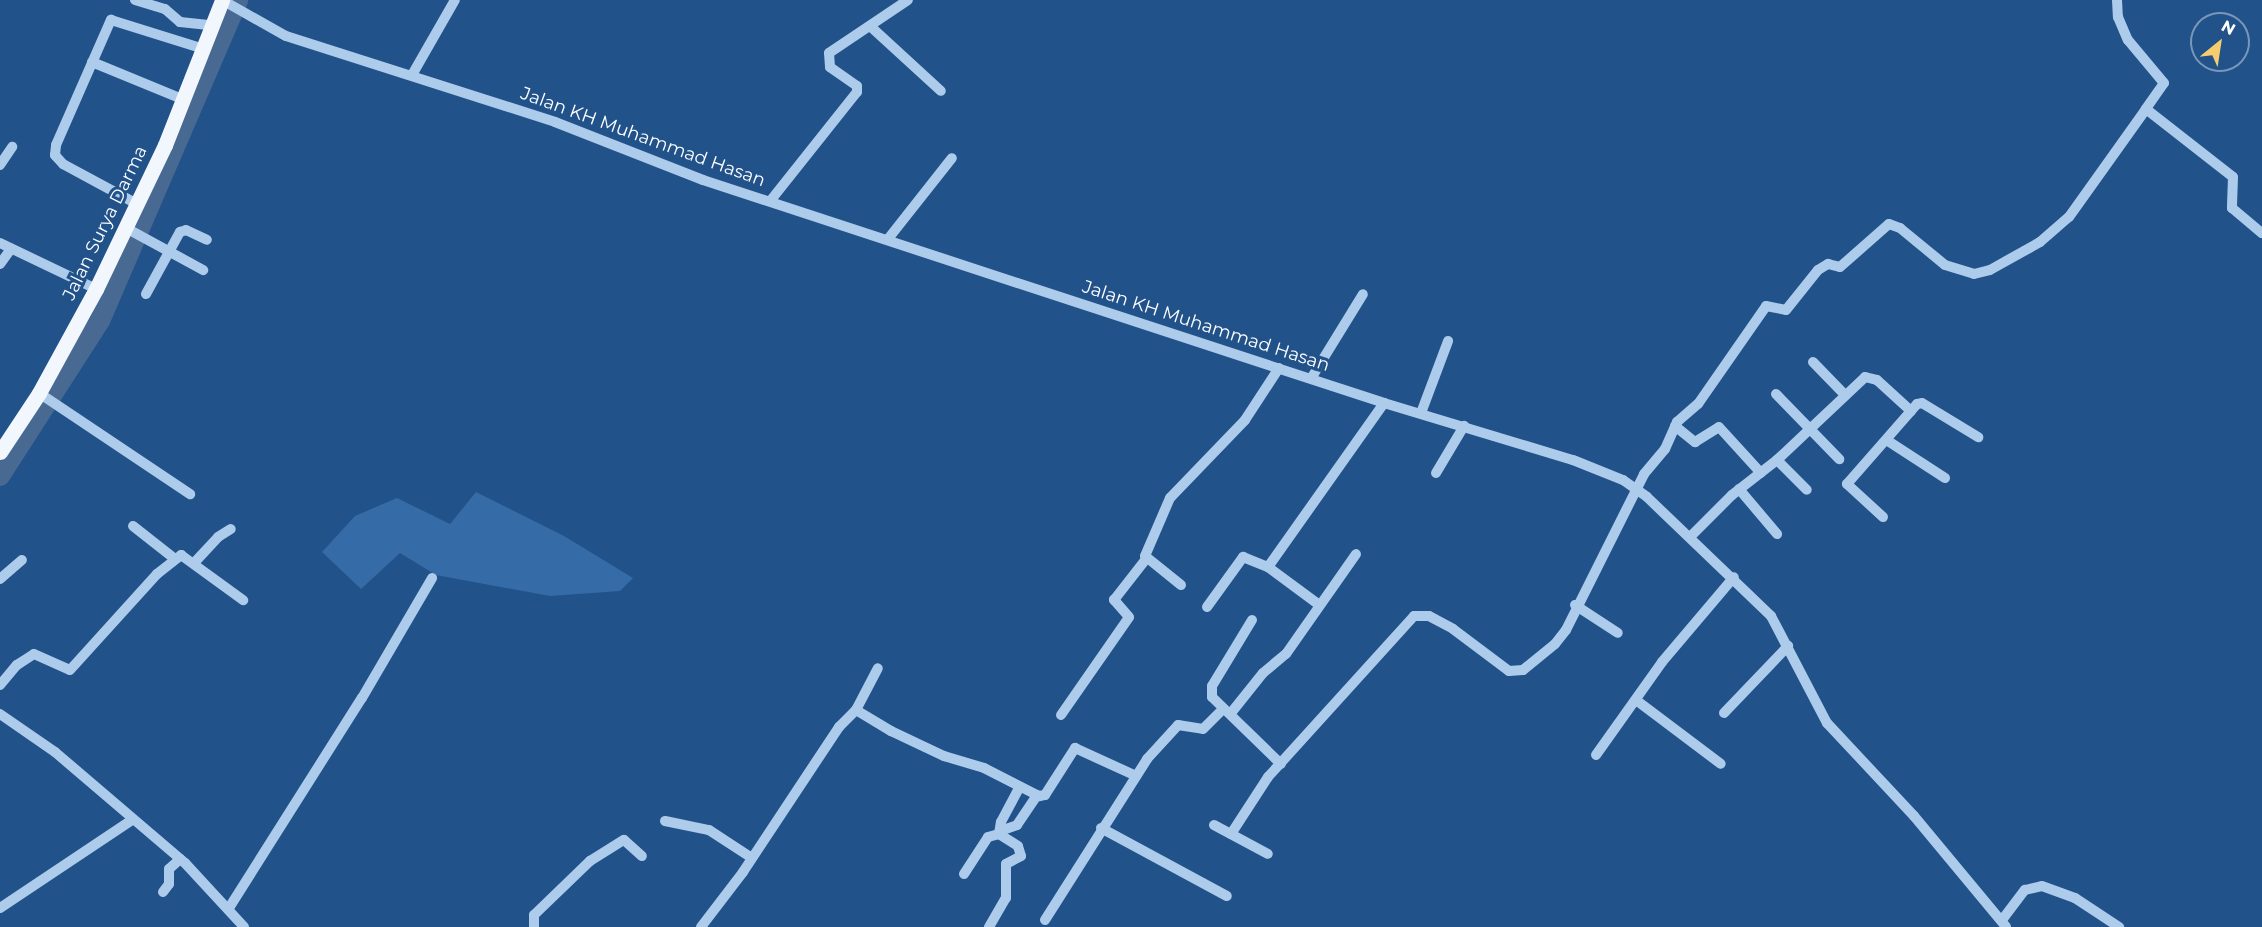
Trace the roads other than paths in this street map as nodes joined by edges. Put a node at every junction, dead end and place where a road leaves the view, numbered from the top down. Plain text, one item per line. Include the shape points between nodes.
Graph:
1 (135, 0) edge
2 (455, 0) edge
3 (908, 0) edge
4 (2117, 0) edge
5 (224, 1) edge
6 (212, 25) junction
7 (870, 26) junction
8 (201, 48) junction
9 (92, 62) junction
10 (412, 75) junction
11 (941, 91) dead end
12 (182, 99) junction
13 (2146, 109) junction
14 (12, 147) dead end
15 (952, 158) dead end
16 (0, 165) edge
17 (771, 200) junction
18 (137, 204) junction
19 (131, 231) junction
20 (2262, 233) edge
21 (888, 239) junction
22 (207, 240) dead end
23 (0, 243) edge
24 (11, 249) junction
25 (169, 253) junction
26 (0, 264) edge
27 (203, 270) dead end
28 (96, 289) junction
29 (146, 294) dead end
30 (1364, 294) dead end
31 (1448, 341) dead end
32 (1813, 362) dead end
33 (1279, 368) junction
34 (1312, 377) junction
35 (1776, 394) dead end
36 (42, 395) junction
37 (1845, 395) junction
38 (1384, 403) junction
39 (1911, 411) junction
40 (1421, 413) junction
41 (1464, 426) junction
42 (1675, 426) junction
43 (1808, 430) junction
44 (1978, 438) dead end
45 (1888, 441) junction
46 (0, 452) edge
47 (1839, 459) dead end
48 (1777, 460) junction
49 (1436, 473) dead end
50 (1761, 473) junction
51 (1945, 478) dead end
52 (1637, 489) junction
53 (1739, 489) junction
54 (1807, 490) dead end
55 (190, 494) dead end
56 (1883, 516) dead end
57 (133, 526) dead end
58 (231, 529) dead end
59 (1777, 534) dead end
60 (1690, 537) junction
61 (1356, 554) dead end
62 (175, 559) junction
63 (1146, 559) junction
64 (22, 560) dead end
65 (194, 563) junction
66 (1268, 567) junction
67 (432, 578) dead end
68 (1734, 578) junction
69 (0, 579) edge
70 (1181, 585) dead end
71 (243, 600) dead end
72 (1318, 603) junction
73 (1575, 605) junction
74 (1207, 607) dead end
75 (1252, 620) dead end
76 (1618, 633) dead end
77 (1788, 646) junction
78 (878, 668) dead end
79 (0, 685) edge
80 (1636, 700) junction
81 (856, 710) junction
82 (1227, 711) junction
83 (1724, 713) dead end
84 (0, 714) edge
85 (1061, 715) dead end
86 (1596, 755) dead end
87 (1281, 764) junction
88 (1721, 764) dead end
89 (1134, 775) junction
90 (1019, 788) junction
91 (1037, 795) junction
92 (132, 820) junction
93 (665, 821) dead end
94 (1214, 825) dead end
95 (1101, 828) junction
96 (1000, 833) junction
97 (1232, 834) junction
98 (1268, 854) dead end
99 (642, 856) dead end
100 (752, 858) junction
101 (180, 859) junction
102 (964, 874) dead end
103 (163, 892) dead end
104 (1227, 896) dead end
105 (0, 908) edge
106 (229, 908) junction
107 (1045, 920) dead end
108 (235, 923) edge
109 (2004, 923) edge
110 (244, 927) edge
111 (534, 927) edge
112 (701, 927) edge
113 (989, 927) edge
114 (2119, 927) edge

1 - 6 street via 165,9 180,22
2 - 10 street
3 - 7 street
4 - 13 street via 2118,17 2128,40 2164,83
5 - 6 main road, Jalan Surya Darma
5 - 10 street, Jalan KH Muhammad Hasan via 286,36
6 - 8 main road, Jalan Surya Darma
7 - 11 street
7 - 17 street via 829,54 830,67 856,86 857,92
8 - 9 street via 115,19 108,23
8 - 12 main road, Jalan Surya Darma
9 - 12 street
9 - 18 street via 55,154 63,164
10 - 17 street, Jalan KH Muhammad Hasan via 555,122 703,180
12 - 18 main road, Jalan Surya Darma
13 - 20 street via 2233,177 2232,208
13 - 42 street via 2069,217 2040,242 1990,270 1974,274 1945,265 1896,226 1885,226 1840,267 1828,264 1818,270 1786,310 1769,305 1764,308 1698,404
14 - 16 street
15 - 21 street
17 - 21 street, Jalan KH Muhammad Hasan
18 - 19 main road, Jalan Surya Darma
19 - 25 street
19 - 28 main road, Jalan Surya Darma
21 - 33 street, Jalan KH Muhammad Hasan
22 - 25 street via 182,230
23 - 24 street
24 - 26 street
24 - 28 street
25 - 27 street
25 - 29 street
28 - 36 main road, Jalan Surya Darma
30 - 34 street
31 - 40 street
32 - 37 street
33 - 34 street, Jalan KH Muhammad Hasan
33 - 63 street via 1245,420 1172,493
34 - 38 street, Jalan KH Muhammad Hasan
35 - 43 street
36 - 46 main road, Jalan Surya Darma
36 - 55 street
37 - 39 street via 1869,376
37 - 43 street
38 - 40 street, Jalan KH Muhammad Hasan
38 - 66 street
39 - 44 street via 1922,403
39 - 45 street
40 - 41 street, Jalan KH Muhammad Hasan
41 - 49 street
41 - 52 street, Jalan KH Muhammad Hasan via 1573,460
42 - 50 street via 1695,442 1719,427
42 - 52 street
43 - 47 street
43 - 48 street
45 - 51 street
45 - 56 street via 1846,484
48 - 50 street
48 - 54 street
50 - 53 street
52 - 60 street, Jalan KH Muhammad Hasan
52 - 73 street
53 - 59 street
53 - 60 street
57 - 62 street
58 - 65 street via 213,541
60 - 68 street, Jalan KH Muhammad Hasan
61 - 72 street
62 - 65 street via 181,555
62 - 79 street via 106,626 70,670 34,654 16,665
63 - 70 street
63 - 85 street via 1114,600 1129,618
64 - 69 street
65 - 71 street
66 - 72 street
66 - 74 street via 1243,557
67 - 106 street via 362,698
68 - 77 street, Jalan KH Muhammad Hasan via 1771,616
68 - 80 street via 1662,662
72 - 82 street via 1291,648
73 - 76 street
73 - 87 street via 1563,636 1517,672 1509,671 1429,616 1414,616
75 - 82 street via 1212,686 1212,697
77 - 83 street
77 - 109 street, Jalan KH Muhammad Hasan via 1827,723 1914,816
78 - 81 street
80 - 86 street
80 - 88 street
81 - 90 street via 891,731 944,756 984,768
81 - 100 street via 839,727
82 - 87 street
82 - 89 street via 1203,729 1178,725
84 - 92 street via 55,752
87 - 97 street via 1250,801
89 - 91 street via 1075,748 1045,795
89 - 95 street
90 - 91 street
90 - 96 street
91 - 96 street via 1017,825
92 - 101 street
92 - 105 street
93 - 100 street via 709,830
94 - 97 street
95 - 104 street
95 - 107 street
96 - 102 street via 988,837
96 - 113 street via 1021,853 1017,861 1005,865 1006,898
97 - 98 street
99 - 111 street via 624,840 590,861 534,915
100 - 112 street
101 - 103 street via 169,869 169,884
101 - 106 street
106 - 108 street
108 - 110 street
109 - 114 street via 2021,893 2035,886 2074,898

